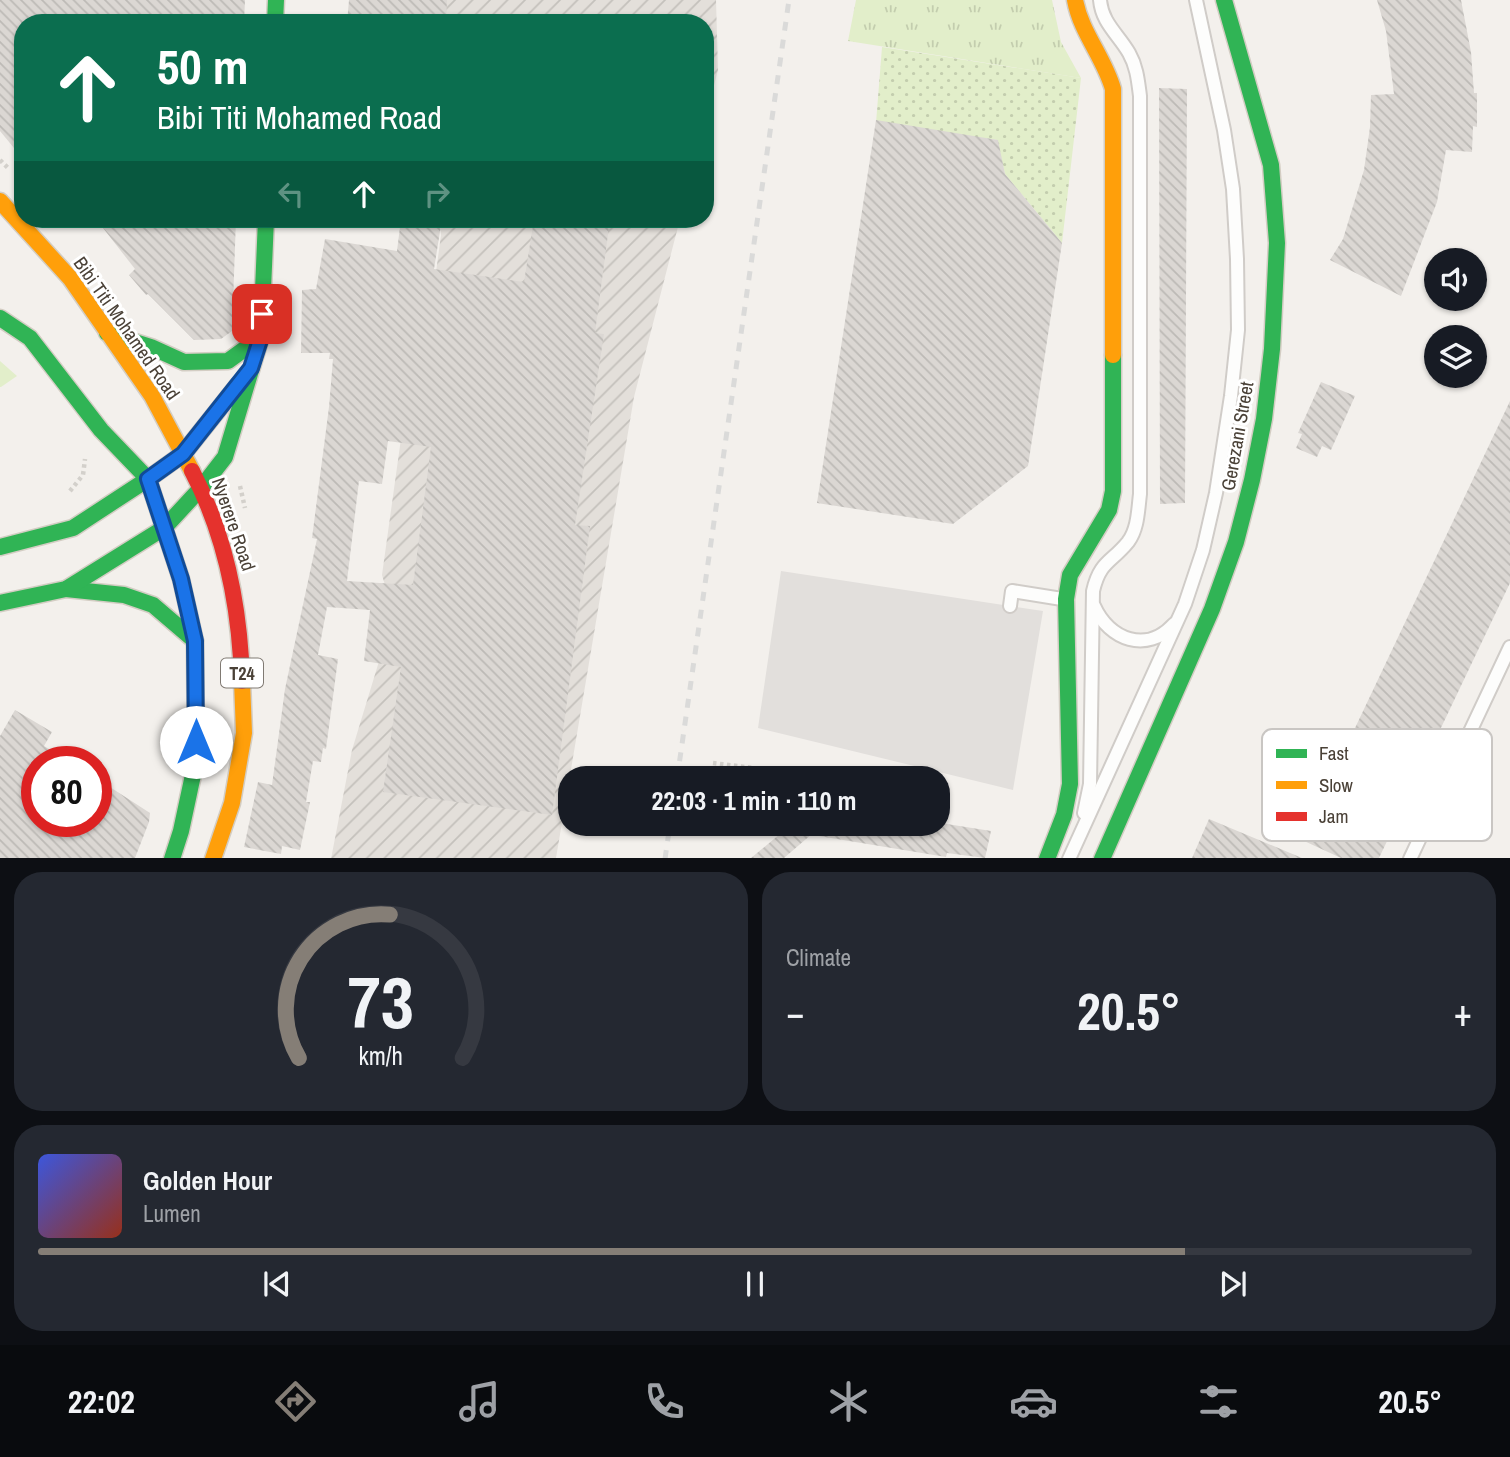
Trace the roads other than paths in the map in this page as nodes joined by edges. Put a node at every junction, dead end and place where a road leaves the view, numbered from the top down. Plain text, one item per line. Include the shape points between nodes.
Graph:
1 (1075, 0) edge
2 (1100, 0) edge
3 (1196, 0) edge
4 (1224, 0) edge
5 (0, 201) edge
6 (14, 216) edge
7 (25, 228) edge
8 (266, 228) edge
9 (0, 318) edge
10 (107, 333) junction
11 (261, 337) junction
12 (30, 338) junction
13 (10, 339) dead end
14 (251, 368) junction
15 (183, 454) junction
16 (148, 479) junction
17 (201, 488) junction
18 (164, 528) junction
19 (0, 547) edge
20 (66, 589) junction
21 (1093, 591) junction
22 (1066, 599) junction
23 (0, 603) edge
24 (1010, 606) dead end
25 (1179, 618) junction
26 (195, 641) junction
27 (1510, 648) edge
28 (1472, 729) edge
29 (1078, 838) junction
30 (1419, 841) edge
31 (172, 858) edge
32 (213, 858) edge
33 (1047, 858) edge
34 (1069, 858) edge
35 (1102, 858) edge
36 (1410, 858) edge

1 - 22 main road via 1081,23 1110,74 1113,89 1113,491 1109,510 1070,575
2 - 21 lane via 1108,26 1138,72 1140,96 1140,495 1134,532 1105,563
3 - 25 lane via 1233,189 1238,330 1216,493 1203,550
4 - 35 main road, Gerezani Street via 1271,165 1277,243 1264,419 1236,542 1212,609
5 - 6 main road, Bibi Titi Mohamed Road / T24
7 - 10 main road, Bibi Titi Mohamed Road / T24 via 70,278
8 - 11 main road
9 - 12 main road, T24
10 - 11 main road via 184,362 228,361
10 - 15 main road, Bibi Titi Mohamed Road / T24 via 152,397
11 - 14 main road
12 - 13 lane
12 - 16 main road, T24 via 101,430
14 - 15 main road
14 - 17 main road via 225,457
15 - 16 main road
15 - 17 main road, Nyerere Road / T24
16 - 18 main road, T24
16 - 19 main road via 73,528
17 - 18 main road
17 - 32 main road, Nyerere Road / T24 via 231,574 241,647 244,733 232,803
18 - 20 main road
18 - 26 main road, T24
20 - 23 main road
20 - 26 main road via 124,595 153,605
21 - 25 lane via 1101,620 1125,638 1156,638
21 - 29 lane via 1090,784
22 - 24 lane via 1012,591
22 - 33 main road via 1070,784
25 - 29 lane
26 - 31 main road, T24 via 196,761
27 - 28 lane
29 - 34 lane
30 - 36 lane

